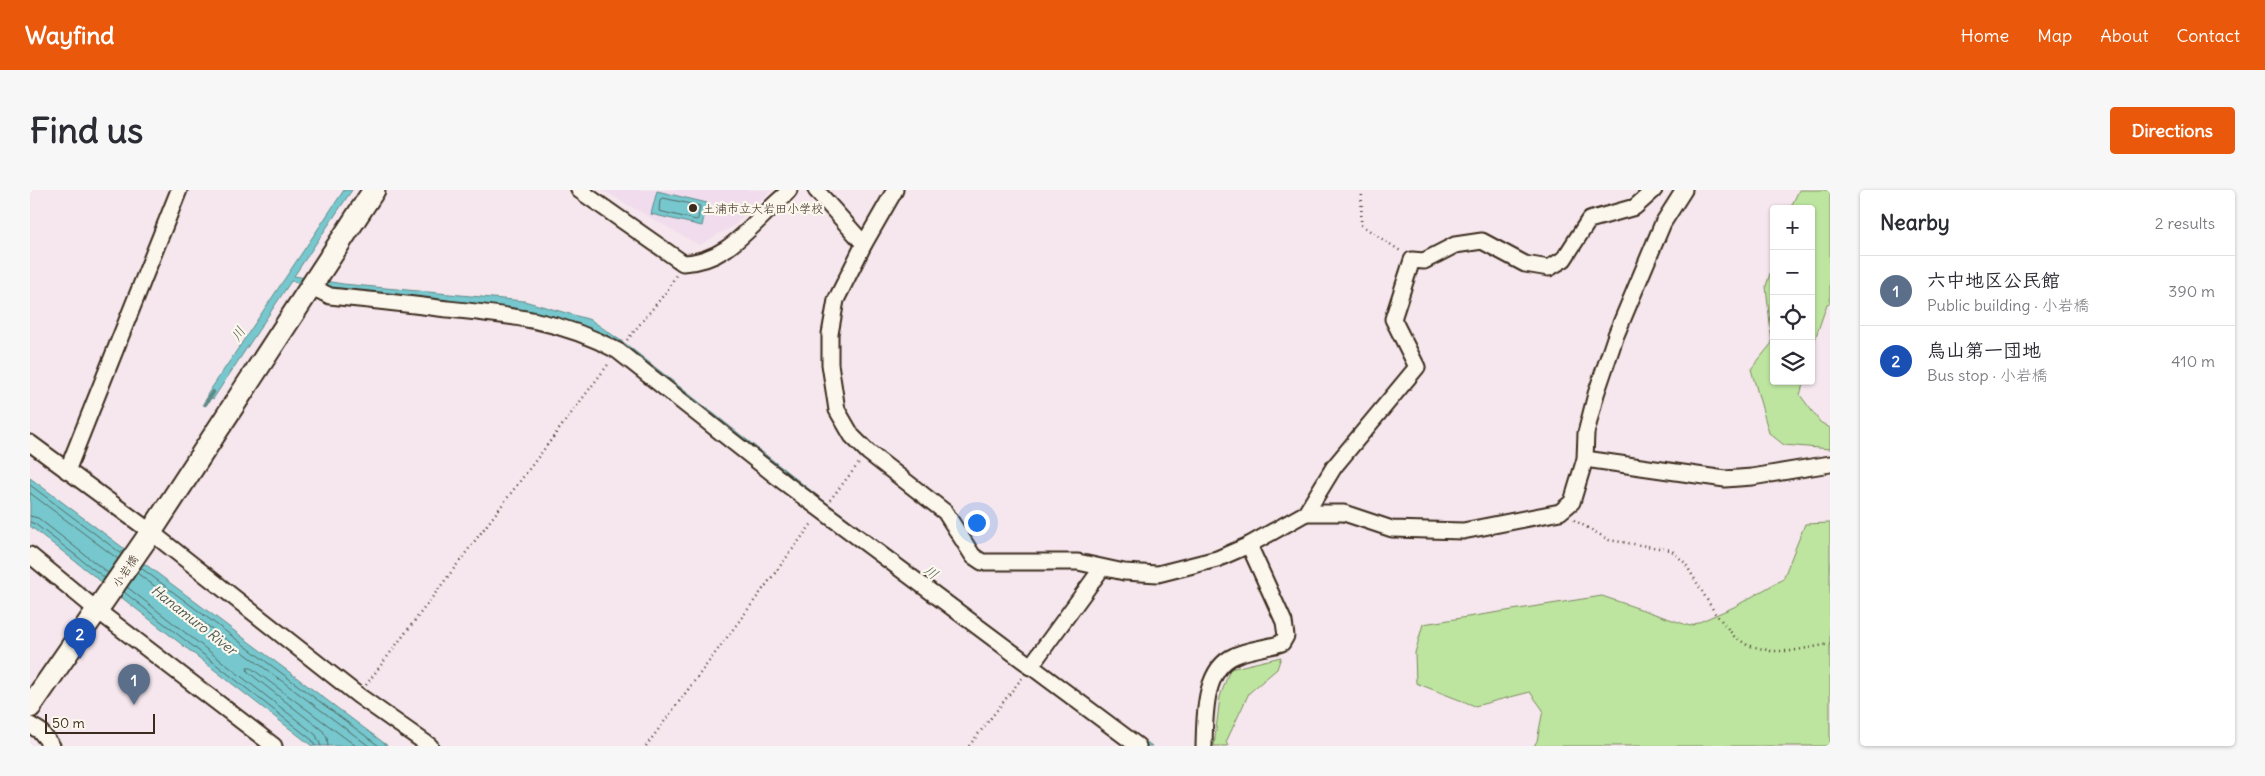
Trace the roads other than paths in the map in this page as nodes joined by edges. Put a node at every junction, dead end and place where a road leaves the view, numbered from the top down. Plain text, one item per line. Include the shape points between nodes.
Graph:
1 (179, 190) edge
2 (374, 190) edge
3 (580, 190) edge
4 (790, 190) edge
5 (816, 190) edge
6 (895, 190) edge
7 (1654, 190) edge
8 (1684, 190) edge
9 (864, 244) junction
10 (312, 287) junction
11 (30, 443) edge
12 (1585, 459) junction
13 (1830, 464) edge
14 (67, 471) junction
15 (1306, 513) junction
16 (149, 535) junction
17 (1249, 545) junction
18 (30, 554) edge
19 (1102, 568) junction
20 (100, 608) junction
21 (1030, 667) junction
22 (30, 707) edge
23 (30, 725) edge
24 (52, 746) edge
25 (274, 746) edge
26 (430, 746) edge
27 (1138, 746) edge
28 (1204, 746) edge

1 - 14 street
2 - 10 street, 小岩橋
3 - 4 street via 683,263 699,262 718,254 744,235
5 - 9 street
6 - 9 street
7 - 15 street via 1634,207 1589,220 1564,259 1549,268 1525,264 1482,241 1455,244 1424,261 1412,260 1393,319 1417,367 1334,467
8 - 12 street via 1663,223 1616,335 1586,433
9 - 19 street via 836,300 830,334 830,364 837,410 852,436 945,512 973,556 982,562 1078,562
10 - 16 street, 小岩橋
10 - 21 street via 330,296 510,315 595,338 618,351 822,511
11 - 14 street
12 - 13 street via 1725,480
12 - 15 street via 1572,502 1560,512 1462,531 1392,529 1344,513
14 - 16 street
15 - 17 street
16 - 20 street, 小岩橋
16 - 26 street via 359,696
17 - 19 street via 1217,559 1158,574
17 - 28 street via 1284,622 1286,636 1282,643 1233,656 1215,673 1205,709
18 - 20 street
19 - 21 street
20 - 22 street, 小岩橋
20 - 25 street
21 - 27 street
23 - 24 street via 40,731

